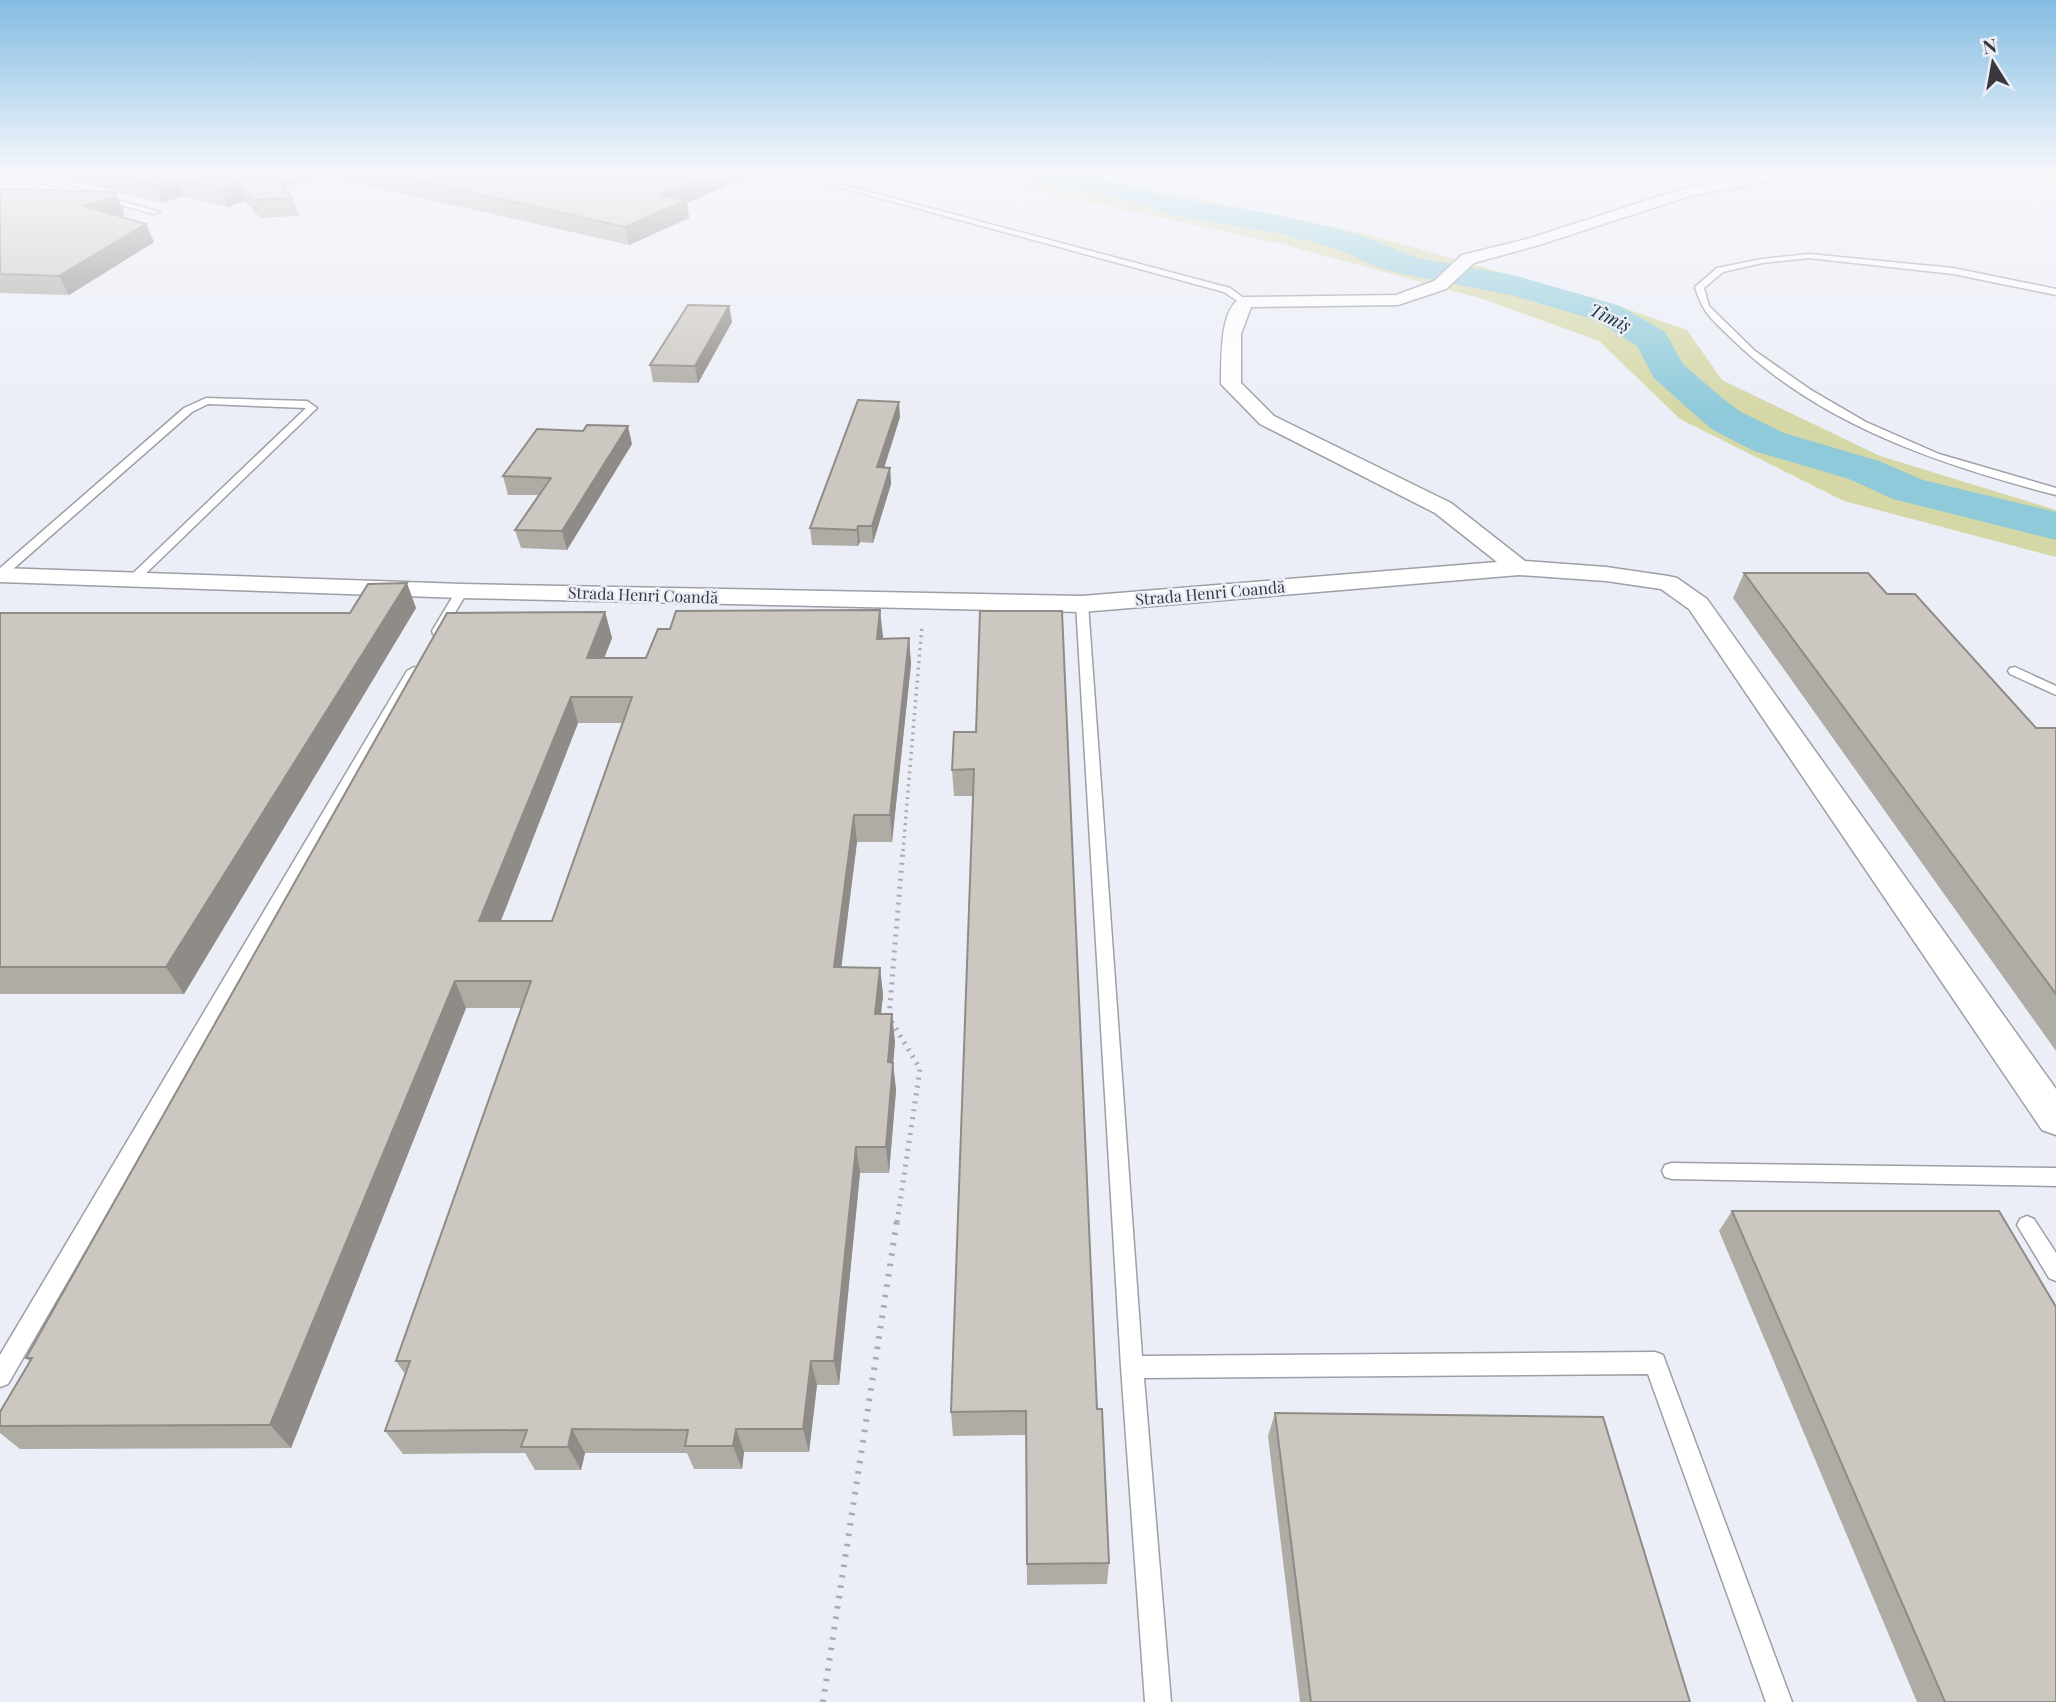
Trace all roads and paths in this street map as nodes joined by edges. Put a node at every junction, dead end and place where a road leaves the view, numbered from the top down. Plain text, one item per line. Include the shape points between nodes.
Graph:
1 (1091, 253) edge
2 (1489, 253) edge
3 (2056, 292) edge
4 (1245, 302) junction
5 (2056, 492) edge
6 (1519, 568) junction
7 (0, 574) edge
8 (134, 578) junction
9 (462, 591) junction
10 (923, 603) junction
11 (1082, 604) junction
12 (2015, 671) dead end
13 (2056, 691) edge
14 (2056, 1119) edge
15 (1672, 1171) dead end
16 (2056, 1177) edge
17 (2027, 1225) dead end
18 (2056, 1271) edge
19 (1132, 1367) junction
20 (0, 1376) edge
21 (823, 1702) edge
22 (1158, 1702) edge
23 (1779, 1702) edge

1 - 4 lane via 1227,290
2 - 4 street via 1468,259 1440,285 1398,300
3 - 5 lane via 1953,271 1809,256 1720,270 1699,287 1704,307 1752,353 1862,424 1935,456
4 - 6 street via 1232,334 1231,384 1245,400 1267,420 1443,508
6 - 11 street, Strada Henri Coandă
6 - 14 street, Strada Henri Coandă via 1668,583 1698,604
7 - 8 street, Strada Henri Coandă
7 - 8 lane via 187,410 206,401 307,404 312,408
8 - 9 street, Strada Henri Coandă
9 - 10 street, Strada Henri Coandă
9 - 20 lane
10 - 11 street, Strada Henri Coandă
10 - 21 path via 889,1017 920,1069
11 - 19 lane
12 - 13 lane
15 - 16 lane
17 - 18 lane
19 - 22 lane
19 - 23 lane via 1655,1363

